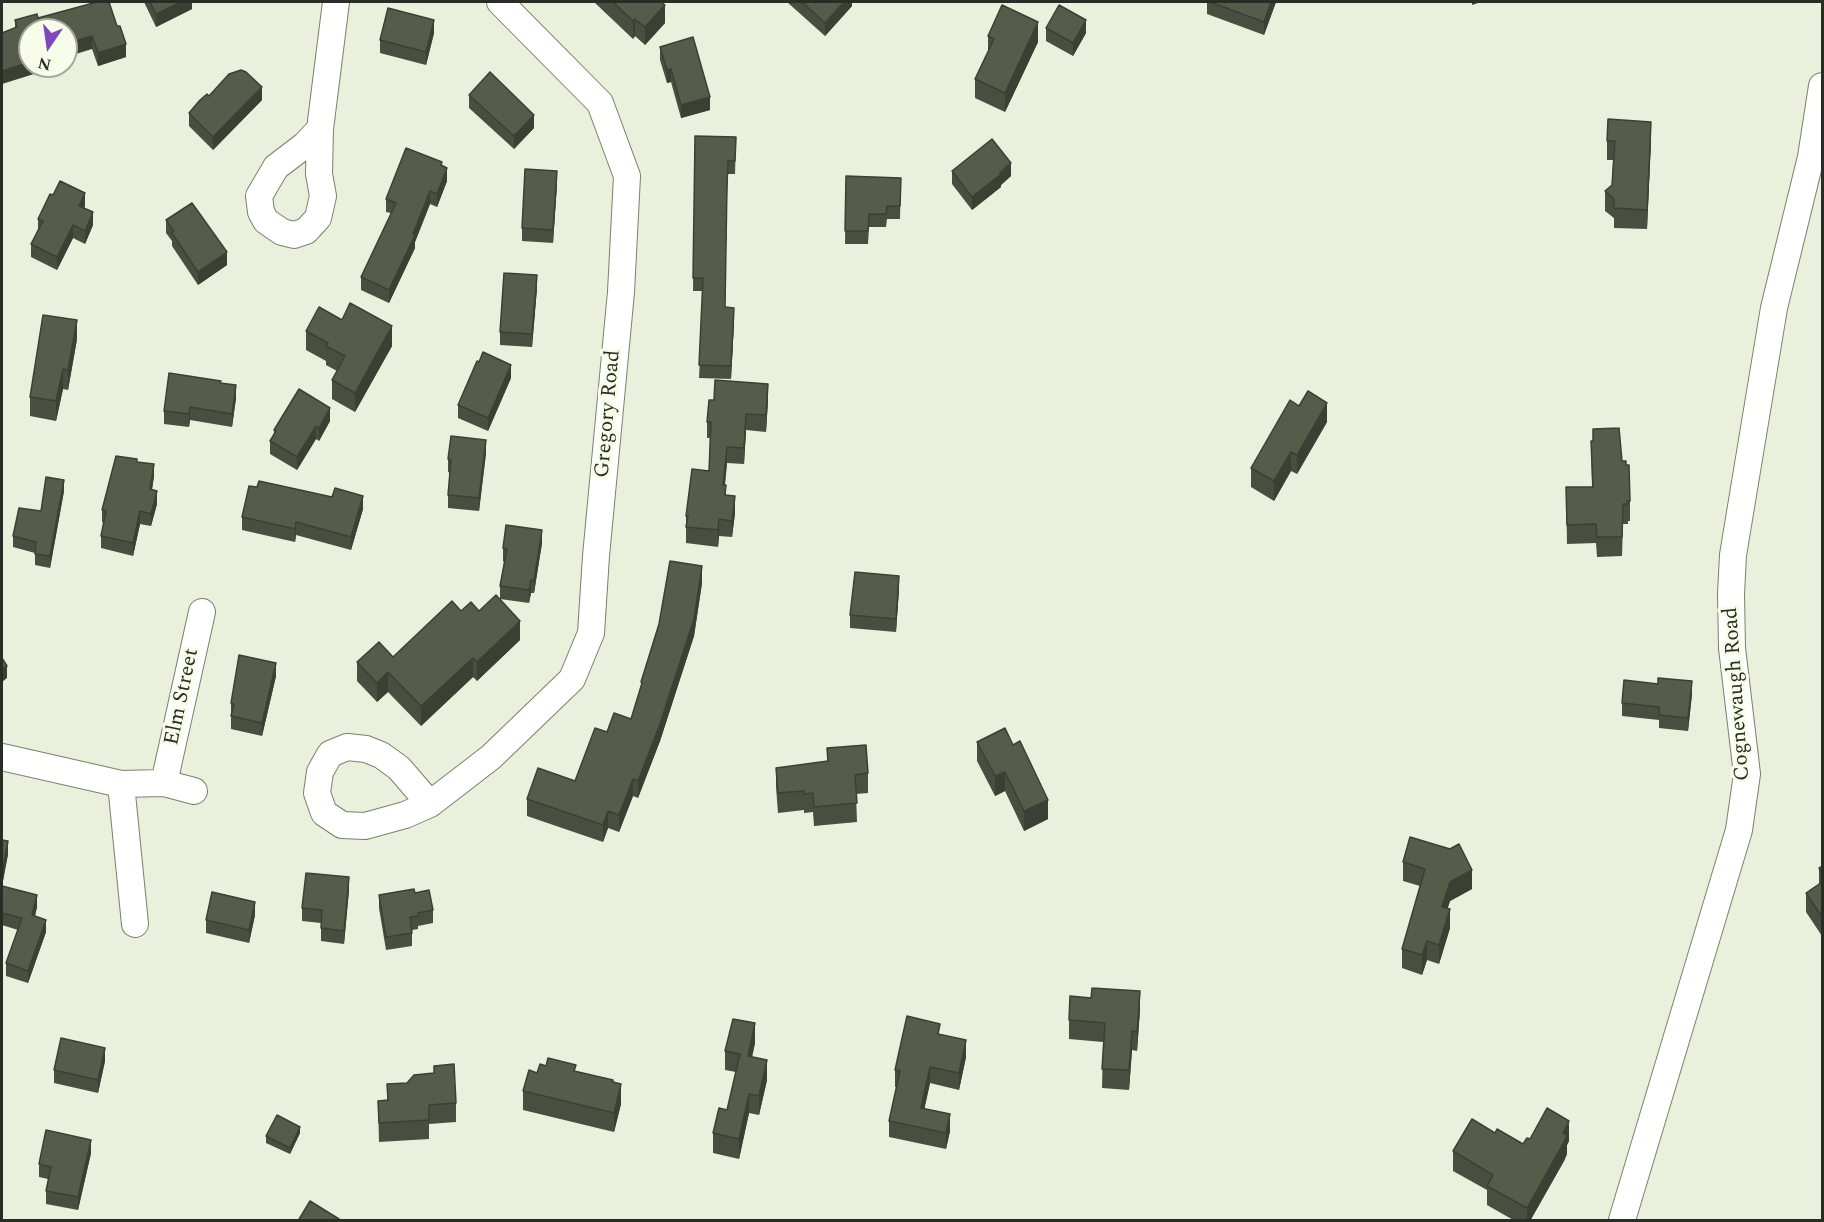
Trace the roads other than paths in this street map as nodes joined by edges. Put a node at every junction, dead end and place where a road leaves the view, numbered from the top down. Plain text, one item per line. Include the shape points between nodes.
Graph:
1 (336, 2) edge
2 (500, 2) edge
3 (1822, 86) edge
4 (320, 129) dead end
5 (202, 612) dead end
6 (2, 757) edge
7 (164, 783) junction
8 (122, 784) junction
9 (194, 791) dead end
10 (430, 804) dead end
11 (135, 924) dead end
12 (1622, 1221) edge

1 - 4 street
2 - 10 street, Gregory Road via 600,102 627,176 621,292 591,633 572,678 491,757
3 - 12 street, Cognewaugh Road via 1811,157 1774,308 1733,555 1732,648 1747,774 1739,831
5 - 7 street, Elm Street
6 - 8 street
7 - 8 street
7 - 9 street
8 - 11 street

